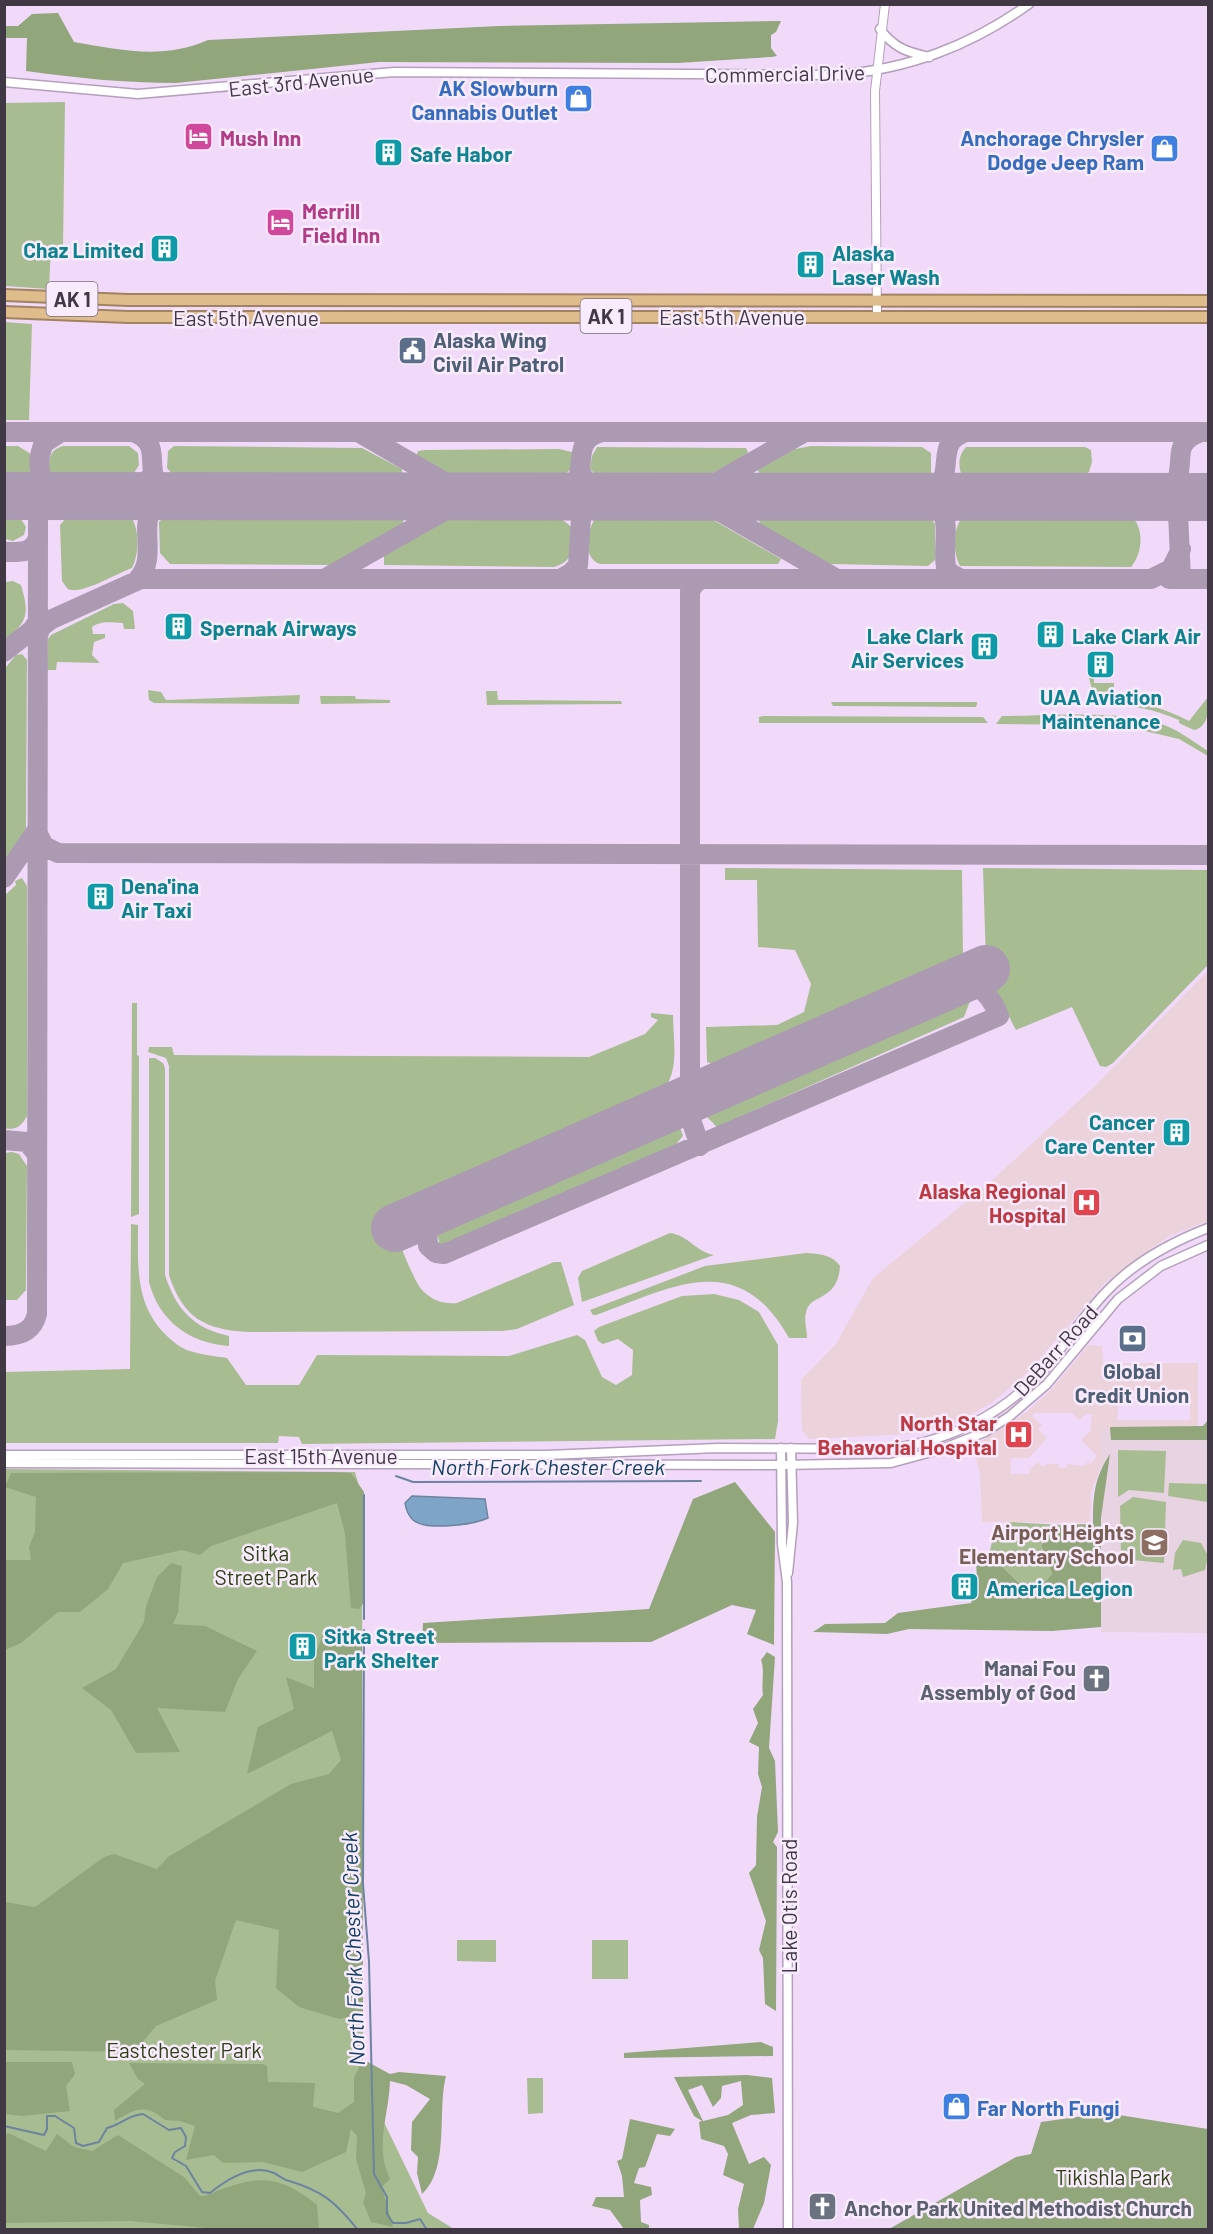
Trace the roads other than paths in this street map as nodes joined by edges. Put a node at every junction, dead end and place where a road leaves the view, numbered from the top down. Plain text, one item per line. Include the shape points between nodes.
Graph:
1 (885, 4) edge
2 (1029, 4) edge
3 (880, 29) junction
4 (929, 57) junction
5 (876, 72) junction
6 (598, 73) joint
7 (4, 82) edge
8 (4, 295) edge
9 (877, 301) junction
10 (1209, 301) edge
11 (4, 312) edge
12 (877, 316) junction
13 (1209, 317) edge
14 (1209, 1228) edge
15 (1209, 1245) edge
16 (786, 1448) junction
17 (4, 1455) edge
18 (4, 1463) edge
19 (781, 1465) junction
20 (793, 1465) junction
21 (787, 1582) junction
22 (788, 2229) edge

1 - 3 street
2 - 4 main road, Commercial Drive via 981,35
3 - 4 main road via 904,51
3 - 5 street
4 - 5 main road, Commercial Drive
5 - 6 main road, Commercial Drive via 790,76
5 - 9 street
6 - 7 main road, East 3rd Avenue via 369,73 138,94
8 - 9 highway, East 5th Avenue / AK 1 via 128,300
9 - 10 highway, East 5th Avenue / AK 1
9 - 12 street
11 - 12 highway, East 5th Avenue / AK 1 via 128,317
12 - 13 highway, East 5th Avenue / AK 1
14 - 16 main road, DeBarr Road via 1165,1248 1123,1276 1038,1375 976,1423 944,1437 899,1447
15 - 20 main road, DeBarr Road via 1161,1266 1118,1299 1047,1384 985,1432 891,1463
16 - 17 main road, East 15th Avenue via 574,1454
16 - 19 main road, Lake Otis Road
16 - 20 main road, Lake Otis Road
18 - 19 main road, East 15th Avenue
19 - 20 main road, DeBarr Road
19 - 21 main road, Lake Otis Road via 782,1544
20 - 21 main road, Lake Otis Road
21 - 22 main road, Lake Otis Road

